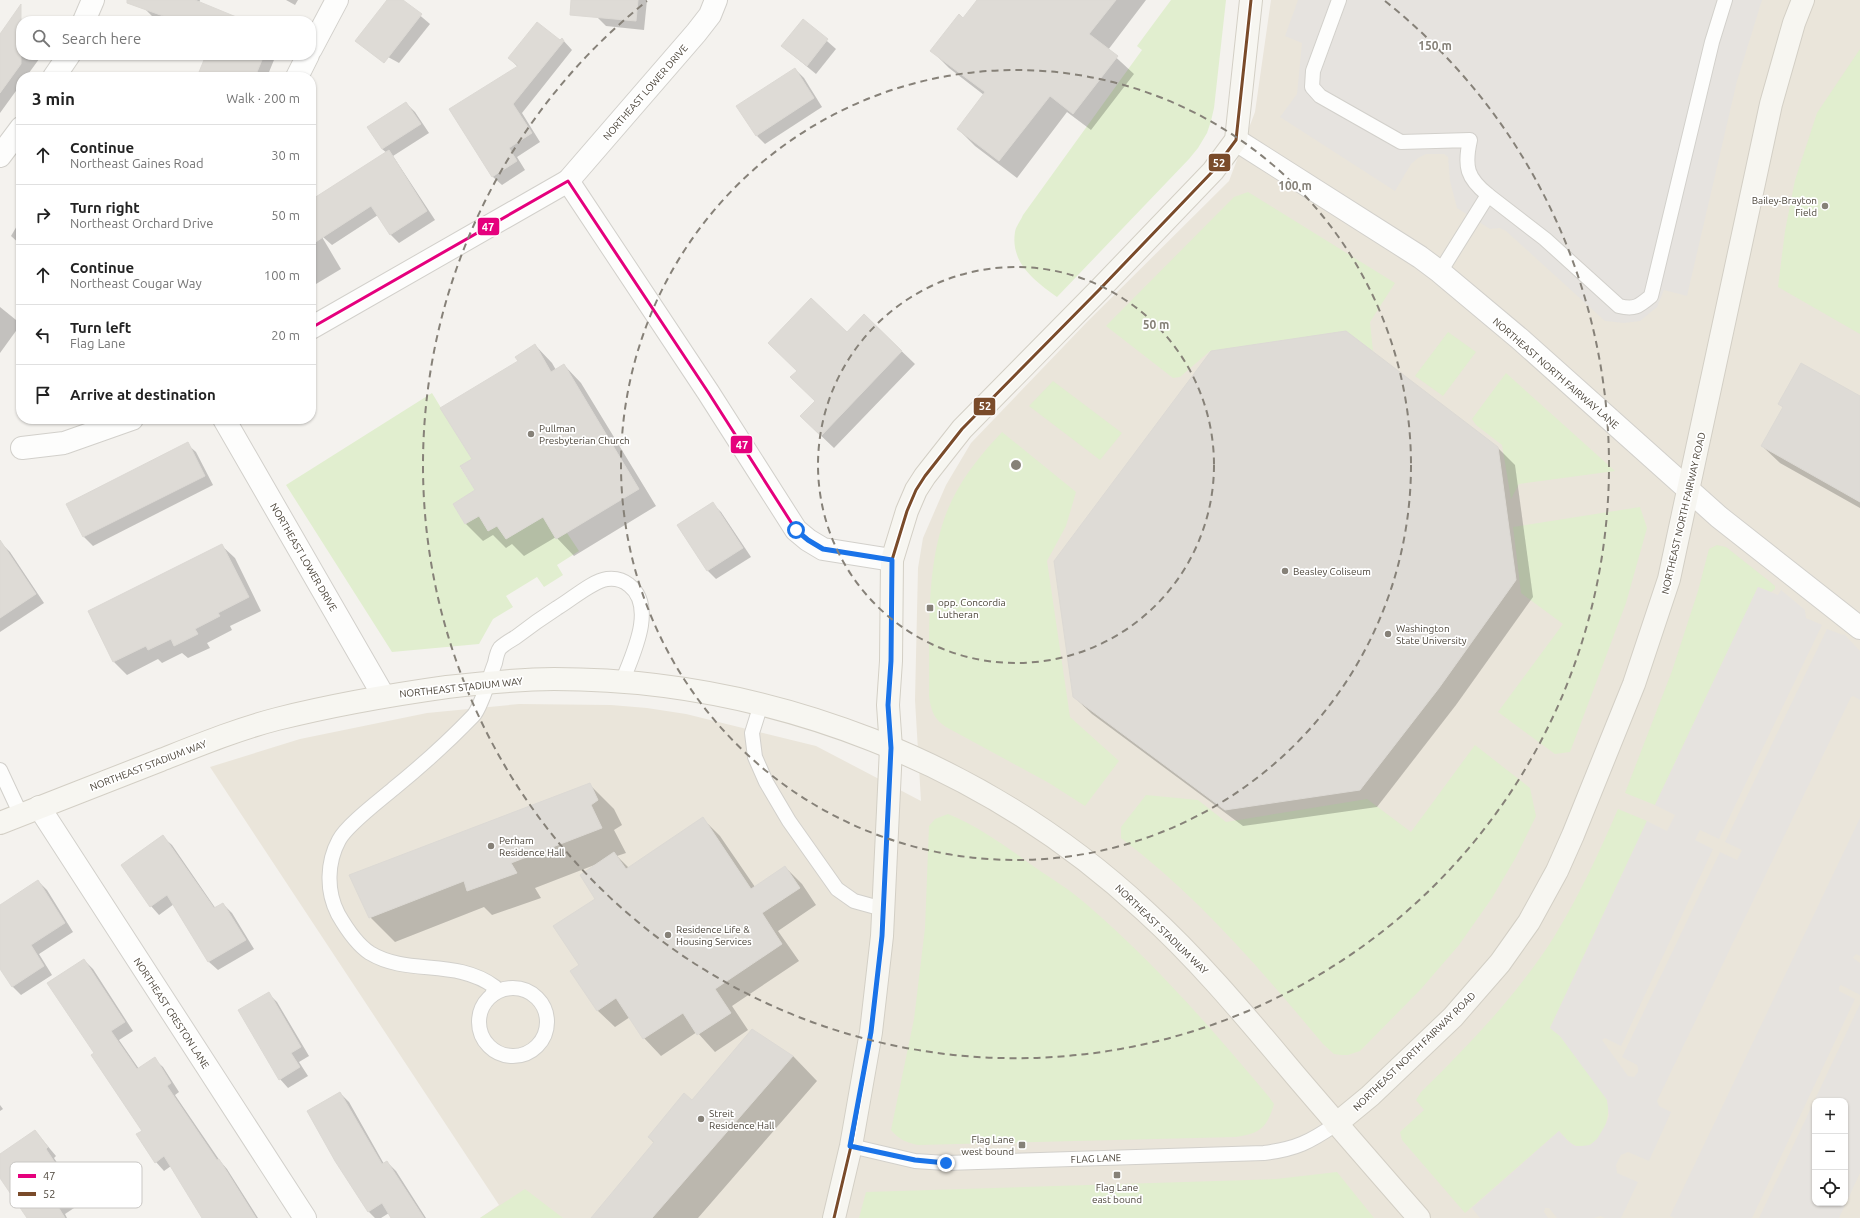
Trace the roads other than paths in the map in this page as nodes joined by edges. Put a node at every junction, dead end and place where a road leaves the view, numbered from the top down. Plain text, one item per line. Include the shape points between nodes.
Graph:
1 (93, 0) edge
2 (337, 0) edge
3 (716, 0) edge
4 (1251, 0) edge
5 (1339, 0) edge
6 (1725, 0) edge
7 (1803, 0) edge
8 (86, 16) edge
9 (316, 40) edge
10 (66, 60) edge
11 (306, 60) edge
12 (57, 72) edge
13 (300, 72) edge
14 (16, 135) edge
15 (1236, 140) junction
16 (0, 156) edge
17 (568, 180) junction
18 (1488, 195) junction
19 (1440, 272) junction
20 (316, 325) edge
21 (118, 424) edge
22 (227, 424) edge
23 (22, 448) dead end
24 (1689, 489) junction
25 (892, 560) junction
26 (1860, 628) edge
27 (488, 682) junction
28 (622, 682) junction
29 (383, 695) junction
30 (761, 704) junction
31 (891, 748) junction
32 (0, 770) edge
33 (30, 811) junction
34 (0, 823) edge
35 (883, 908) junction
36 (492, 995) junction
37 (1336, 1124) junction
38 (850, 1146) junction
39 (305, 1218) edge
40 (834, 1218) edge
41 (1419, 1218) edge

1 - 8 street
2 - 9 street
3 - 17 street, NORTHEAST LOWER DRIVE via 710,15 696,33
4 - 15 street
5 - 18 lane via 1313,71 1312,87 1320,96 1401,142 1470,140 1466,157 1468,171 1476,185
6 - 18 lane via 1712,42 1651,296 1639,306 1619,306 1545,239
7 - 24 street, NORTHEAST NORTH FAIRWAY ROAD via 1794,23 1772,104
10 - 12 street
11 - 13 street
14 - 16 street
15 - 19 street, NORTHEAST NORTH FAIRWAY LANE
15 - 25 street via 1197,188 962,429 916,490
17 - 20 street, NORTHEAST LOWER DRIVE
17 - 25 street via 796,530 823,549
18 - 19 lane
19 - 24 street, NORTHEAST NORTH FAIRWAY LANE via 1520,339
21 - 23 street via 64,443
22 - 29 street, NORTHEAST LOWER DRIVE
24 - 26 street, NORTHEAST NORTH FAIRWAY LANE via 1719,517
24 - 37 street, NORTHEAST NORTH FAIRWAY ROAD via 1669,579 1634,684 1557,871 1528,922 1500,963 1453,1017 1370,1096
25 - 31 street via 888,705
27 - 28 street, NORTHEAST STADIUM WAY via 553,679
27 - 28 lane via 500,649 593,585 608,579 623,581 634,590 641,601 639,634
27 - 29 street, NORTHEAST STADIUM WAY
27 - 36 lane via 475,714 364,813 340,838 332,856 329,874 337,912 357,942 369,952 386,961 399,964 440,967 475,974 495,987
28 - 30 street, NORTHEAST STADIUM WAY via 700,692
29 - 33 street, NORTHEAST STADIUM WAY via 275,719 216,738
30 - 31 street, NORTHEAST STADIUM WAY via 835,725
30 - 35 lane via 752,733 755,757 766,782 789,821 837,889 854,901
31 - 35 street
31 - 37 street, NORTHEAST STADIUM WAY via 945,771 1009,808 1110,880 1144,909 1206,970
32 - 33 lane
33 - 34 street, NORTHEAST STADIUM WAY
33 - 39 street, NORTHEAST CRESTON LANE
35 - 38 street via 871,1032
36 - 36 lane via 482,1006 479,1016 479,1027 488,1046 506,1056 529,1053 539,1046 548,1024 547,1012 541,1001 533,993 522,988 510,987 498,990
37 - 38 lane, FLAG LANE via 1312,1141 1282,1151 1264,1153 946,1163 915,1160
37 - 41 street, NORTHEAST STADIUM WAY
38 - 40 street

